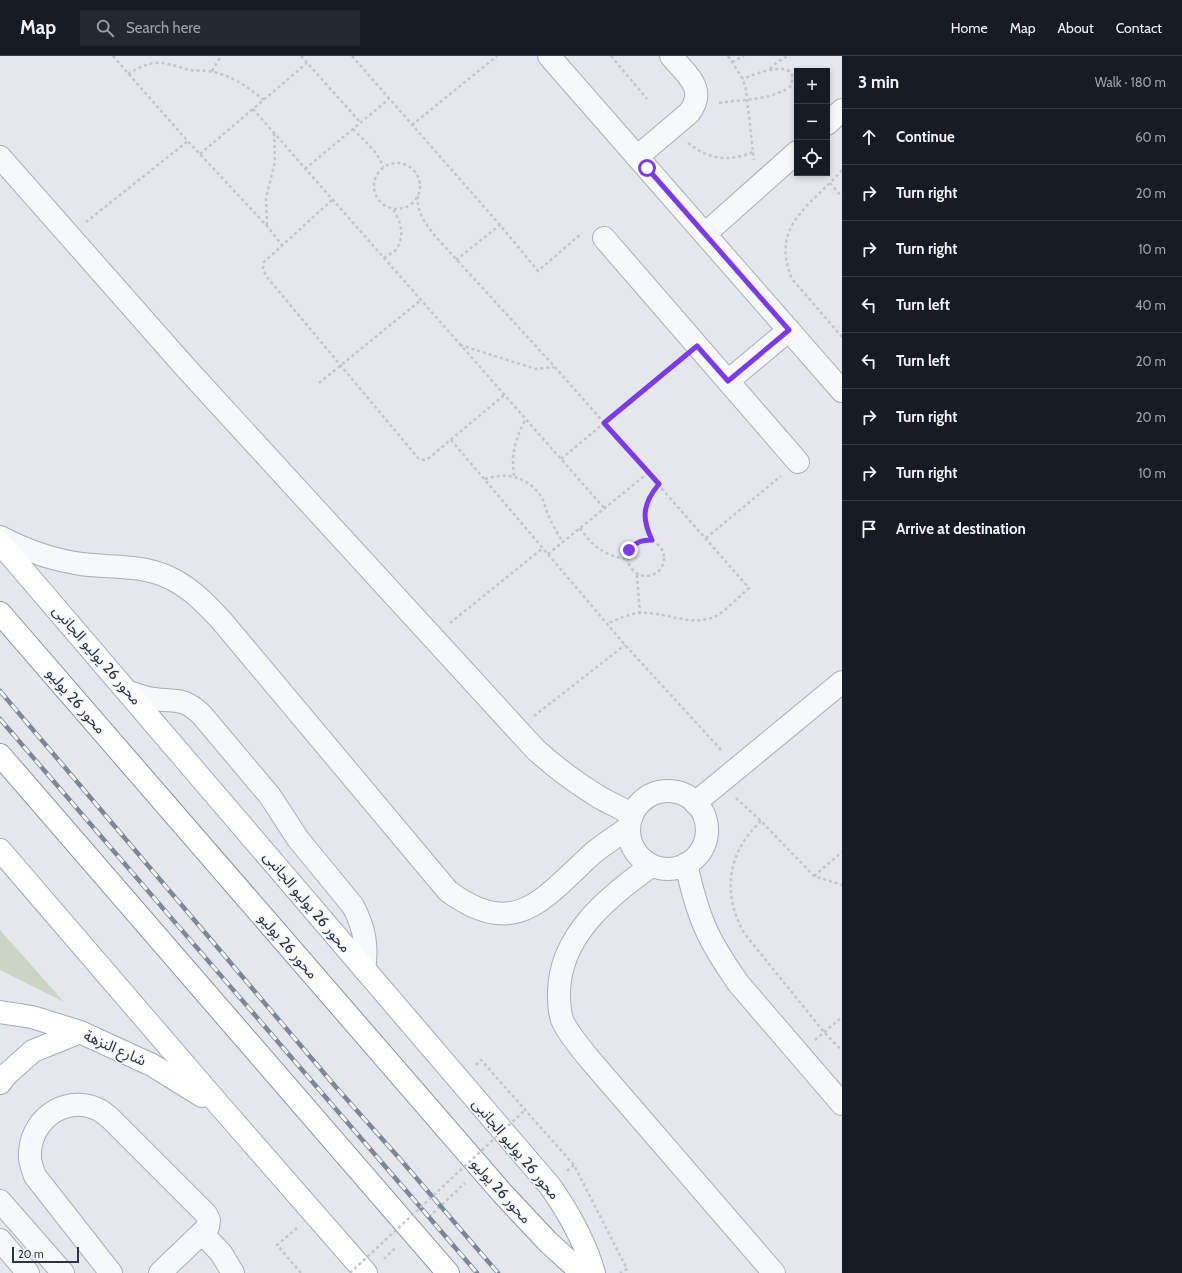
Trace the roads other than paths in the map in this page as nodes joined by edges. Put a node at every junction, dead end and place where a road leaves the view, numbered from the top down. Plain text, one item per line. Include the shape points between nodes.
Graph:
1 (549, 56) edge
2 (671, 56) edge
3 (842, 110) edge
4 (830, 121) edge
5 (794, 155) edge
6 (0, 156) edge
7 (637, 157) junction
8 (705, 234) junction
9 (604, 238) road end
10 (789, 330) junction
11 (839, 380) edge
12 (728, 381) junction
13 (798, 462) road end
14 (0, 537) edge
15 (0, 543) edge
16 (0, 613) edge
17 (842, 682) edge
18 (129, 692) junction
19 (0, 755) edge
20 (695, 803) junction
21 (630, 821) junction
22 (0, 850) edge
23 (686, 864) junction
24 (651, 866) junction
25 (364, 969) junction
26 (0, 1012) edge
27 (80, 1032) junction
28 (0, 1083) edge
29 (842, 1104) edge
30 (221, 1108) junction
31 (0, 1201) edge
32 (202, 1233) junction
33 (0, 1240) edge
34 (373, 1268) edge
35 (28, 1273) edge
36 (63, 1273) edge
37 (111, 1273) edge
38 (160, 1273) edge
39 (233, 1273) edge
40 (448, 1273) edge
41 (582, 1273) edge
42 (594, 1273) edge
43 (774, 1273) edge

1 - 7 street
2 - 7 street via 694,84 697,99 689,113
3 - 4 street
5 - 8 street
6 - 21 street via 186,368 536,750 578,784 626,810
7 - 8 street
8 - 10 street
9 - 12 street
10 - 11 street
10 - 12 street
12 - 13 street
14 - 21 street via 56,559 79,564 148,570 169,577 189,588 221,620 444,886 462,901 478,909 495,914 527,909 544,898
15 - 18 main road, محور 26 يوليو الجانبى
16 - 41 main road, محور 26 يوليو via 480,1168 548,1242
17 - 20 street
18 - 25 main road, محور 26 يوليو الجانبى
18 - 25 street via 154,699 186,703 194,707 206,720 270,796 298,839 353,906 366,943
19 - 40 main road
20 - 21 street via 676,792 655,794 637,806
20 - 23 street via 706,824 706,836 696,857
21 - 24 street via 630,839 634,850
22 - 30 main road
23 - 24 street via 669,869
23 - 29 street via 698,910 715,948 738,983
24 - 43 street via 621,887 585,924 572,944 564,962 559,984 559,1005 563,1022 592,1062
25 - 42 main road, محور 26 يوليو الجانبى via 550,1186 574,1224
26 - 27 main road, شارع النزهة via 32,1017
27 - 28 main road via 33,1051
27 - 30 main road, شارع النزهة via 152,1065
30 - 34 main road
31 - 36 street
32 - 37 street via 208,1227 209,1220 206,1214 110,1118 98,1109 83,1105 67,1106 48,1114 37,1127 31,1142 30,1159 35,1176
32 - 38 street
32 - 39 street via 221,1253
33 - 35 street

